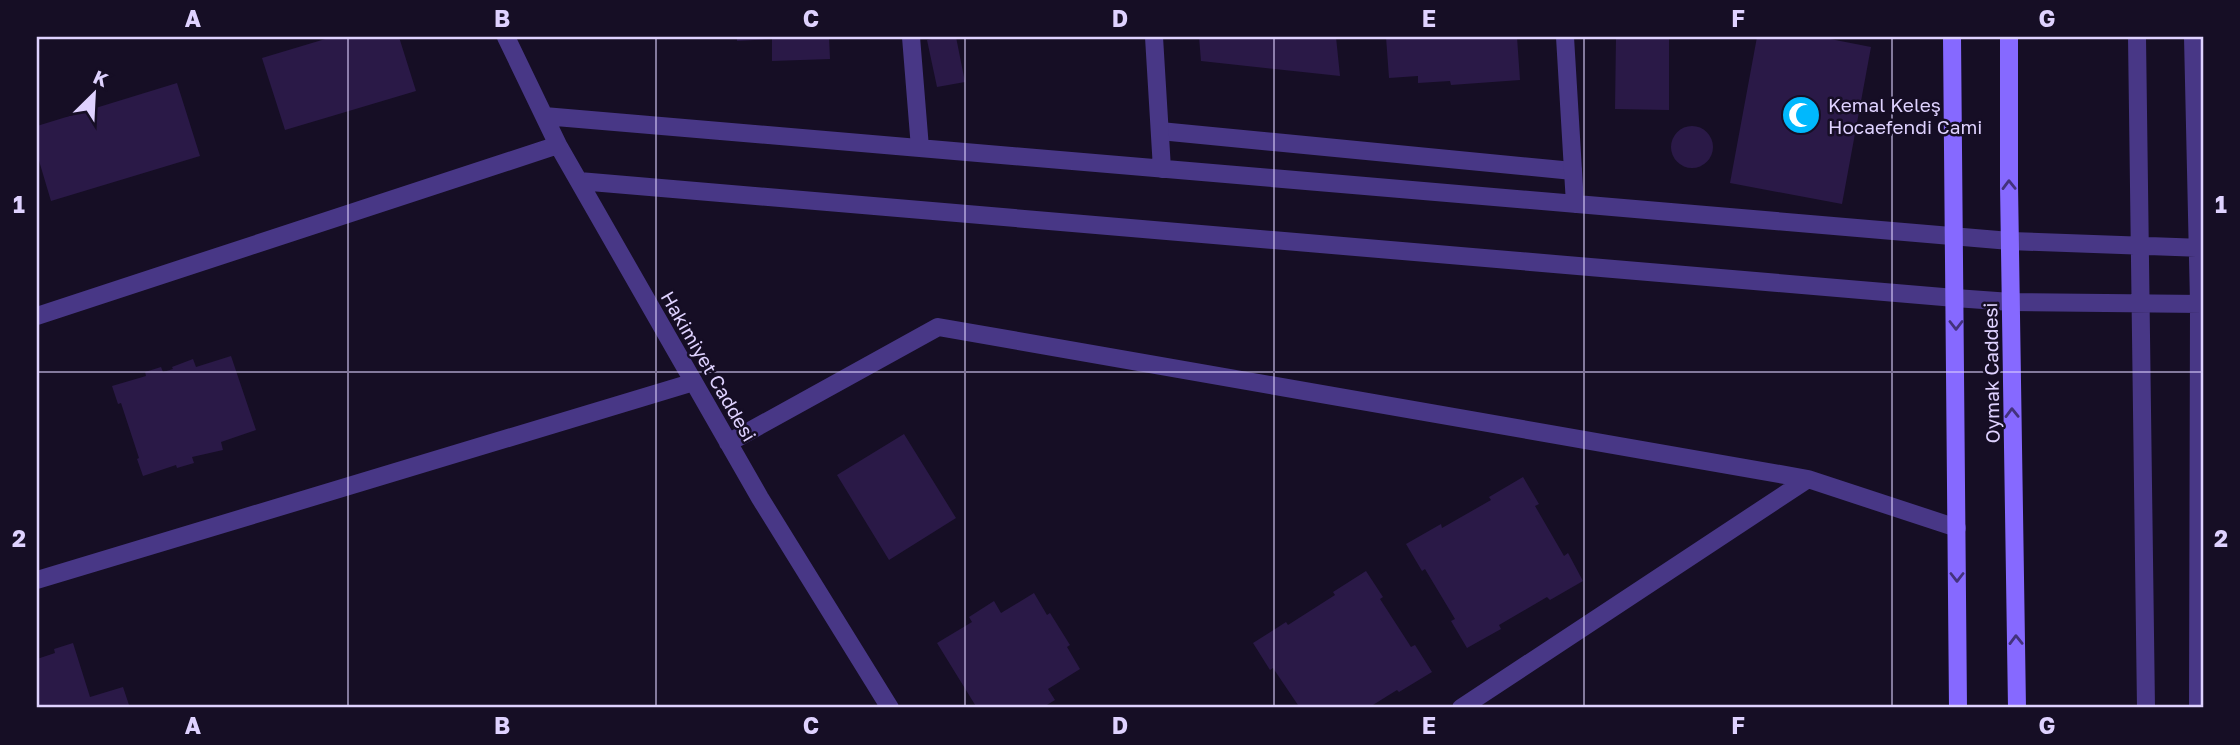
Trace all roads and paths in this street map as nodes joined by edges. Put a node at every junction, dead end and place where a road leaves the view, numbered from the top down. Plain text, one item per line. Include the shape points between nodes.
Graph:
1 (506, 37) edge
2 (911, 37) edge
3 (1154, 37) edge
4 (1565, 37) edge
5 (1952, 37) edge
6 (2009, 37) edge
7 (2137, 37) edge
8 (2193, 37) edge
9 (544, 116) junction
10 (1160, 131) junction
11 (558, 145) junction
12 (920, 148) junction
13 (1162, 169) junction
14 (1573, 171) junction
15 (579, 181) junction
16 (1575, 204) junction
17 (1955, 237) junction
18 (2010, 241) junction
19 (2139, 247) junction
20 (2200, 248) edge
21 (1955, 298) junction
22 (2011, 302) junction
23 (2140, 303) junction
24 (2201, 304) edge
25 (37, 316) edge
26 (2201, 370) edge
27 (694, 382) junction
28 (728, 443) junction
29 (1808, 479) junction
30 (1957, 528) junction
31 (37, 580) edge
32 (890, 708) edge
33 (1461, 708) edge
34 (1958, 708) edge
35 (2017, 708) edge
36 (2146, 708) edge
37 (2198, 708) edge

1 - 9 street, Hakimiyet Caddesi
2 - 12 street
3 - 10 street
4 - 14 street
5 - 17 street, Oymak Caddesi
18 -> 6 street, Oymak Caddesi
7 - 19 street
8 - 20 street
9 - 11 street, Hakimiyet Caddesi
9 - 12 street
10 - 13 street
10 - 14 street
11 - 15 street, Hakimiyet Caddesi
11 - 25 street
12 - 13 street
13 - 16 street
14 - 16 street
15 - 21 street
15 - 27 street, Hakimiyet Caddesi
16 - 17 street
17 - 18 street
17 - 21 street, Oymak Caddesi
18 - 19 street
18 - 22 street, Oymak Caddesi
19 - 20 street
19 - 23 street
20 - 24 street
21 - 22 street
21 -> 30 street, Oymak Caddesi
22 - 23 street
35 -> 22 street, Oymak Caddesi
23 - 24 street
23 - 36 street
24 - 26 street
26 - 37 street
27 - 28 street, Hakimiyet Caddesi
27 - 31 street
28 - 29 street via 938,327
28 - 32 street, Hakimiyet Caddesi
29 - 30 street
29 - 33 street
30 -> 34 street, Oymak Caddesi

